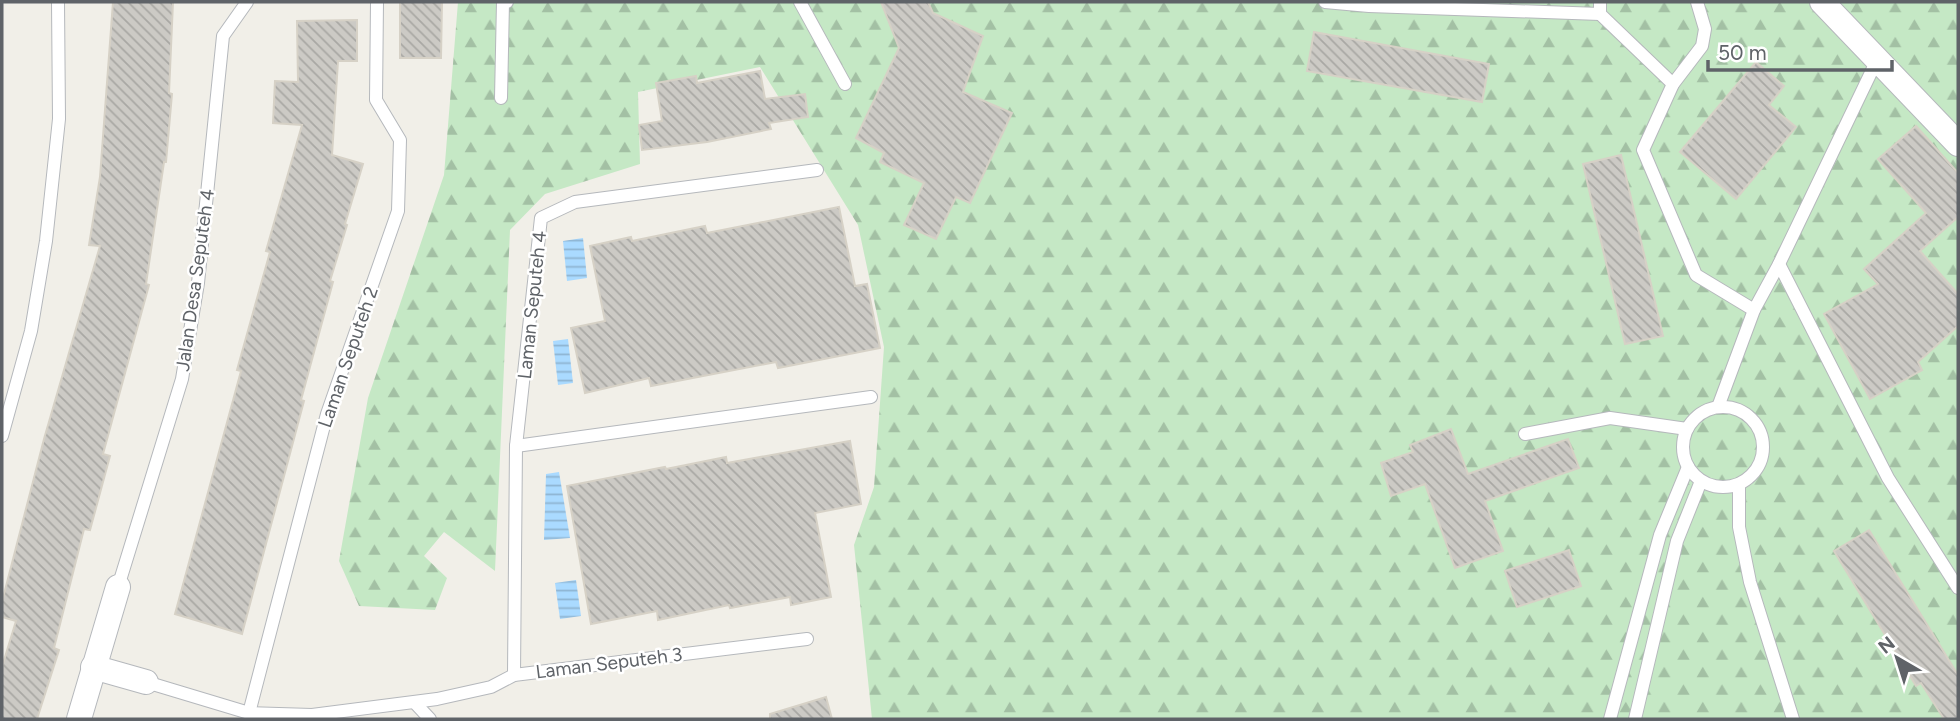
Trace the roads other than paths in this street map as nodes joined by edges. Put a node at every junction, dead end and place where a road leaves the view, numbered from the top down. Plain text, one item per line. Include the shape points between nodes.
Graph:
1 (58, 2) edge
2 (247, 2) edge
3 (377, 2) edge
4 (507, 2) edge
5 (800, 2) edge
6 (1325, 2) edge
7 (1697, 2) edge
8 (1822, 2) edge
9 (1600, 8) edge
10 (1877, 60) junction
11 (845, 84) dead end
12 (1673, 84) junction
13 (500, 98) dead end
14 (1958, 144) edge
15 (817, 170) dead end
16 (1779, 264) junction
17 (1754, 310) junction
18 (871, 397) dead end
19 (1718, 407) junction
20 (1687, 429) junction
21 (1525, 434) dead end
22 (2, 436) edge
23 (516, 446) junction
24 (1688, 467) junction
25 (1702, 481) junction
26 (1739, 484) junction
27 (117, 587) joint
28 (1958, 588) edge
29 (807, 639) dead end
30 (93, 667) junction
31 (514, 675) junction
32 (146, 682) joint
33 (415, 703) junction
34 (249, 713) junction
35 (79, 719) edge
36 (430, 719) edge
37 (1610, 719) edge
38 (1635, 719) edge
39 (1793, 719) edge

1 - 22 lane via 59,119 46,241 31,331
2 - 27 lane, Jalan Desa Seputeh 4 via 223,36 198,283 182,379
3 - 34 lane, Laman Seputeh 2 via 376,100 400,140 398,211 327,414
4 - 13 lane via 503,2
5 - 11 lane
6 - 9 lane
7 - 12 lane via 1705,29 1702,46
8 - 10 street
9 - 12 lane
10 - 14 street
10 - 16 lane
12 - 17 lane via 1643,150 1696,275
15 - 23 lane, Laman Seputeh 4 via 575,202 541,218
16 - 17 lane
16 - 28 lane via 1888,478
17 - 19 lane
18 - 23 lane
19 - 20 lane via 1700,414
19 - 26 lane via 1737,408 1753,419 1763,436 1763,455 1754,473
20 - 21 lane via 1610,418
20 - 24 lane via 1683,448
23 - 31 lane, Laman Seputeh 4
24 - 25 lane
24 - 37 lane via 1660,535
25 - 26 lane via 1720,487
25 - 38 lane via 1677,541
26 - 39 lane via 1739,527 1751,582
27 - 30 street, Jalan Desa Seputeh 4
29 - 31 lane, Laman Seputeh 3
30 - 32 street
30 - 35 street, Jalan Desa Seputeh 4
31 - 33 lane, Laman Seputeh 3 via 491,687
32 - 34 lane, Laman Seputeh 3
33 - 34 lane, Laman Seputeh 3 via 312,715
33 - 36 lane

